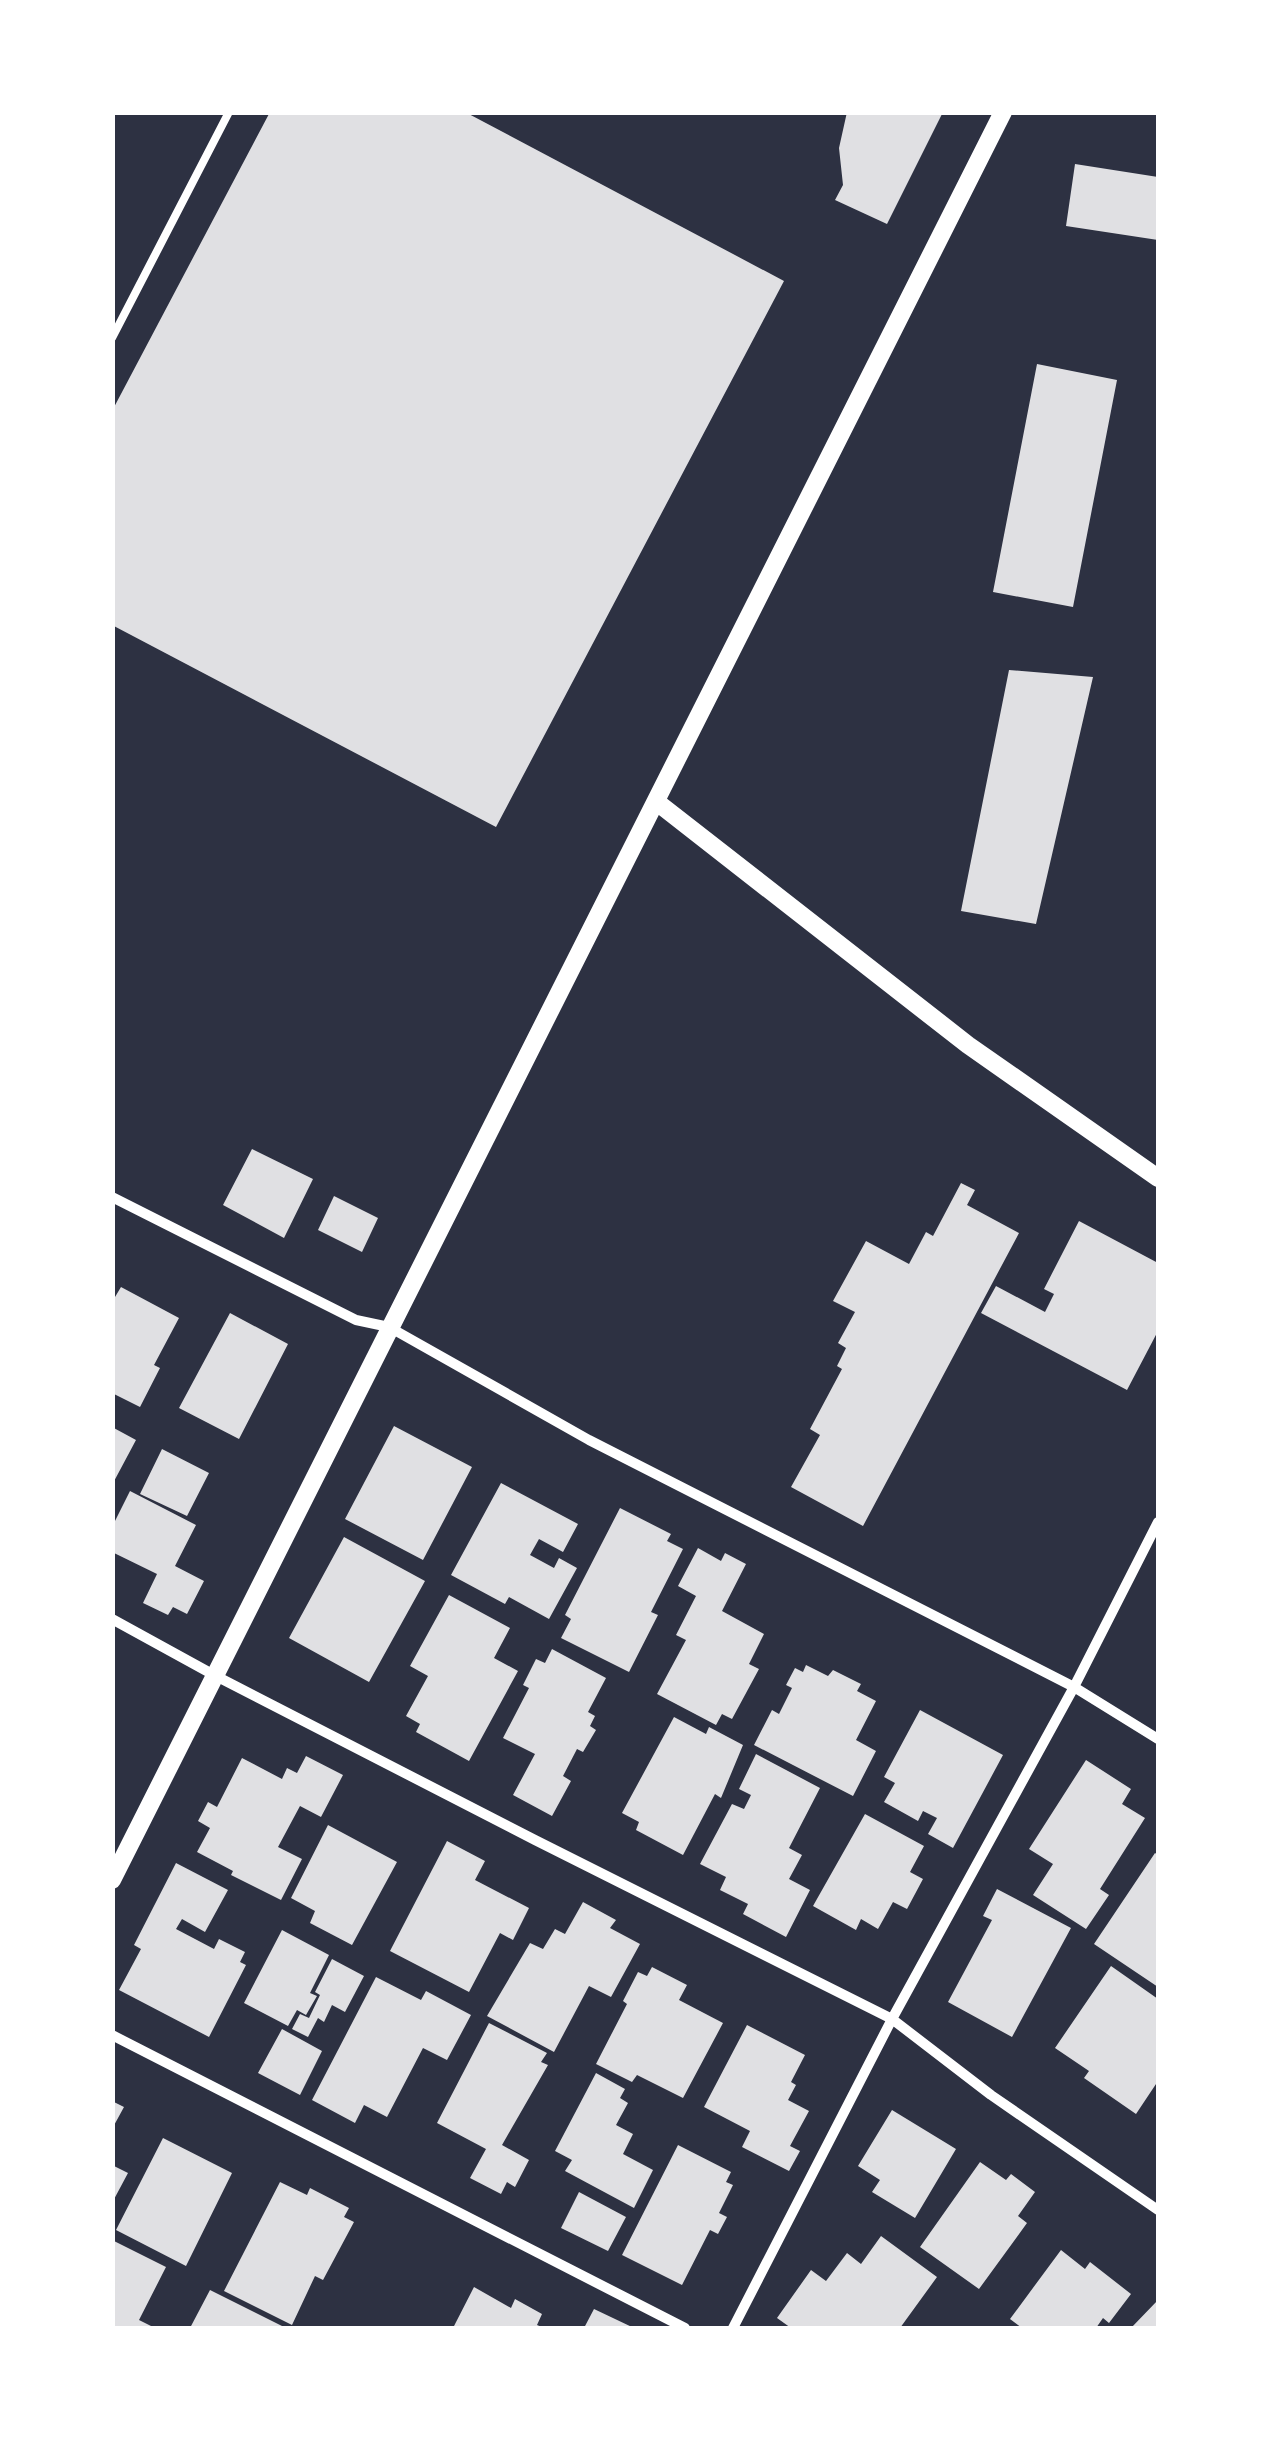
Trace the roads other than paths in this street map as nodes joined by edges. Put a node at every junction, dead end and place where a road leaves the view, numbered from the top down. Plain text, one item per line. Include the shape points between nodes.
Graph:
1 (229, 112) edge
2 (1002, 112) edge
3 (112, 338) edge
4 (658, 803) junction
5 (1158, 1178) edge
6 (112, 1196) edge
7 (388, 1327) junction
8 (1158, 1522) edge
9 (112, 1619) edge
10 (214, 1675) junction
11 (1074, 1687) junction
12 (1158, 1740) edge
13 (112, 1880) edge
14 (892, 2019) junction
15 (112, 2035) edge
16 (1158, 2210) edge
17 (685, 2328) edge
18 (733, 2328) edge

1 - 3 lane
2 - 4 street
4 - 5 street via 968,1045
4 - 7 street
6 - 7 street via 356,1320
7 - 10 street
7 - 11 street via 589,1440
8 - 11 street
9 - 10 street
10 - 13 street
10 - 14 street
11 - 12 street
11 - 14 street
14 - 16 street
14 - 18 street
15 - 17 street

